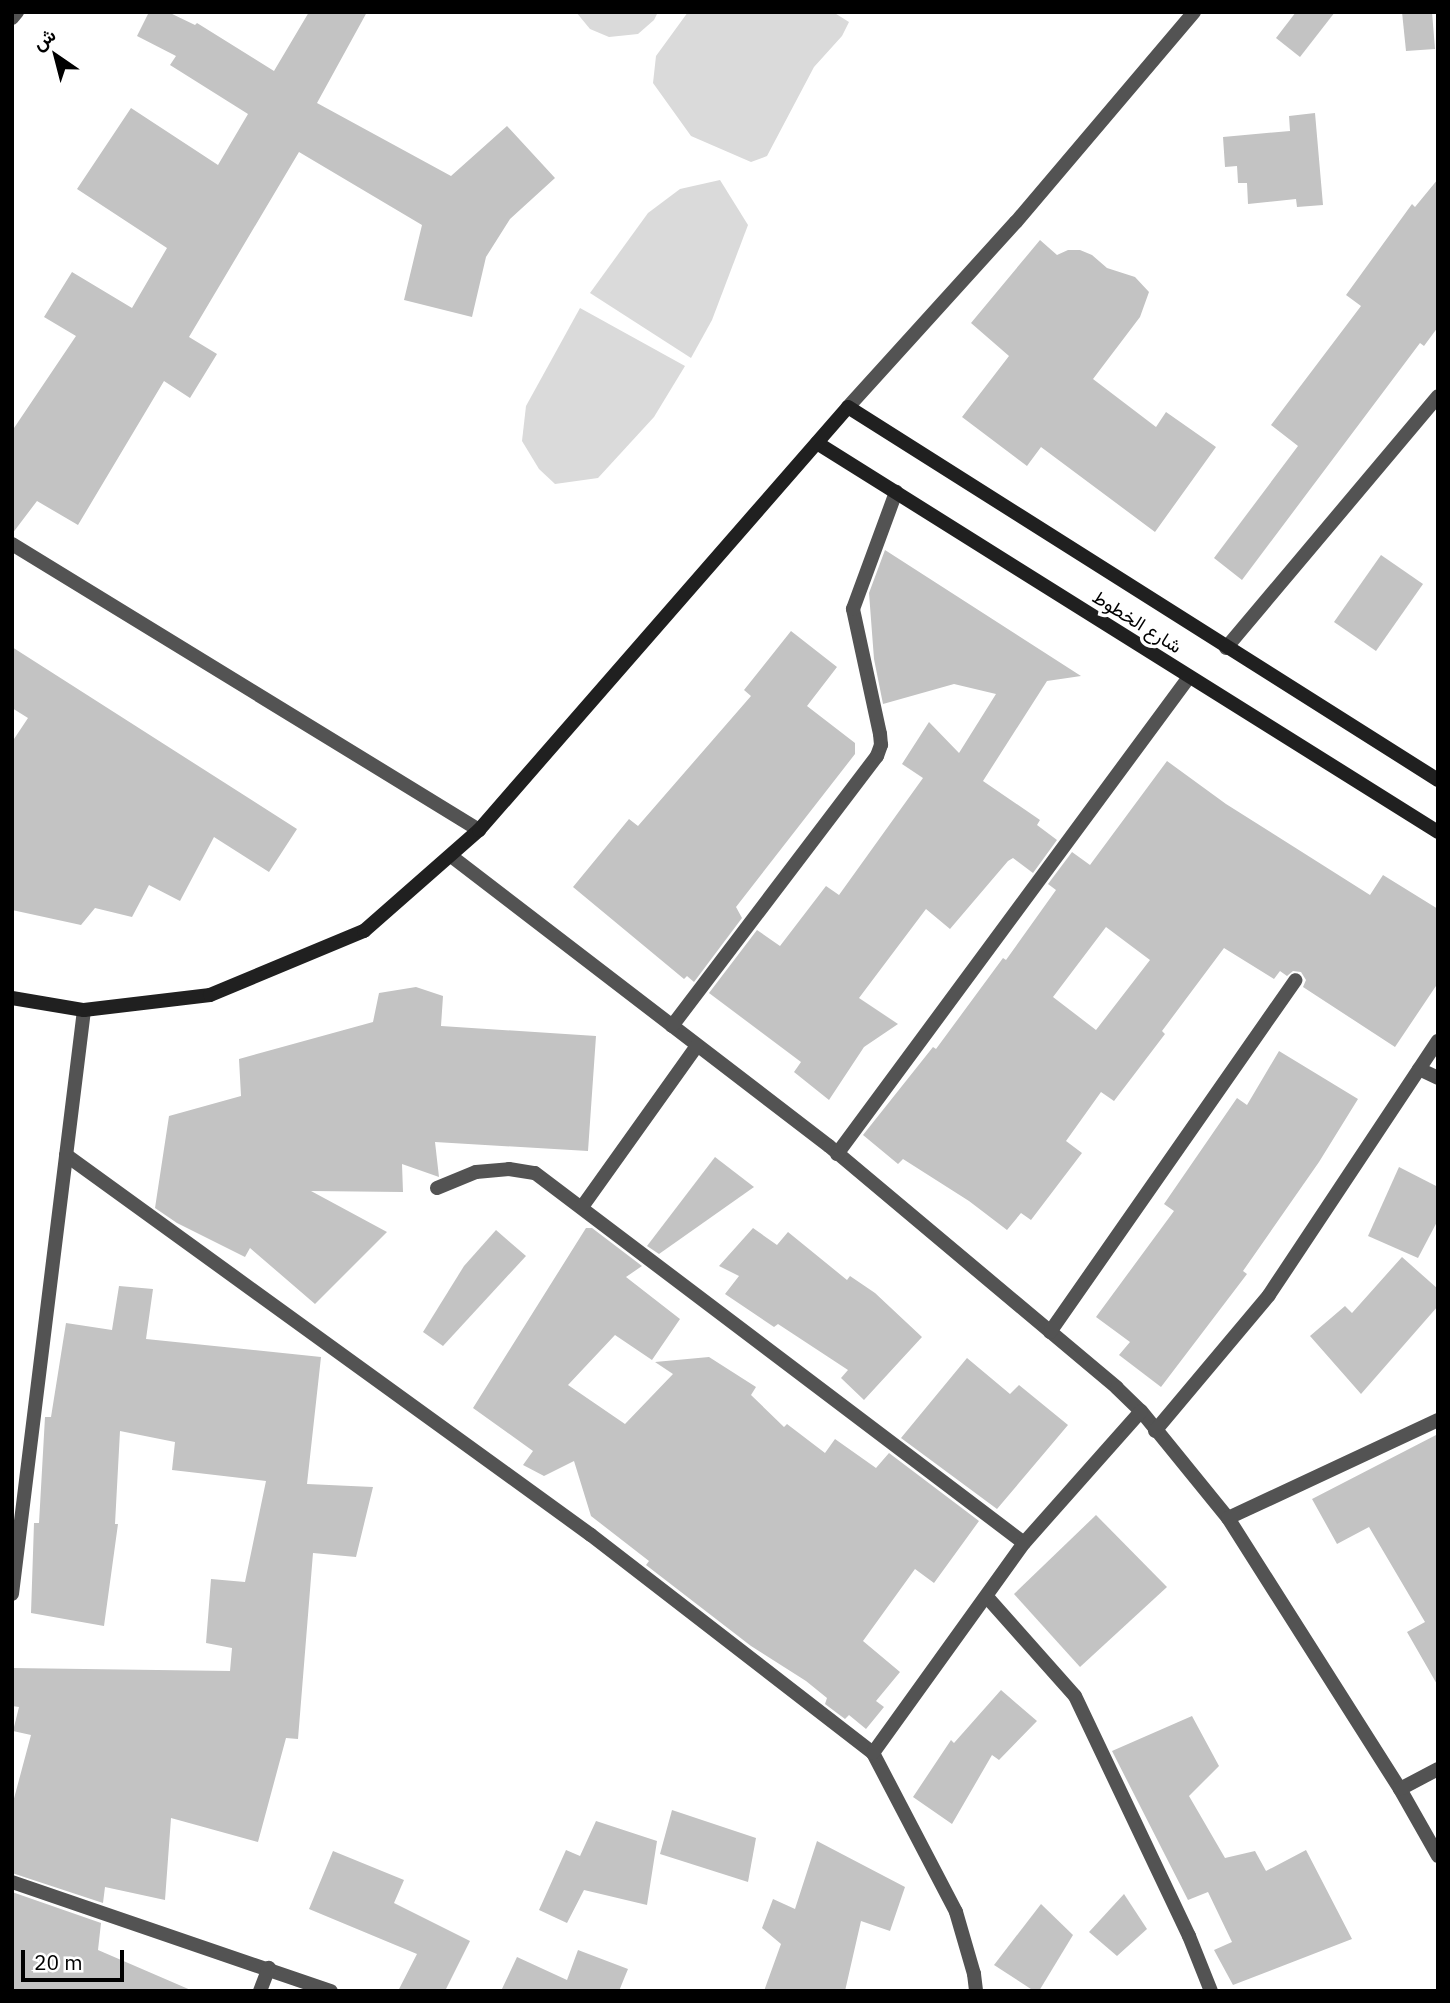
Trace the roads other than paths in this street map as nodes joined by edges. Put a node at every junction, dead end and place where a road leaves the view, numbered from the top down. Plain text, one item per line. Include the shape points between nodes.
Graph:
1 (17, 12) edge
2 (1194, 12) edge
3 (12, 18) edge
4 (1438, 396) edge
5 (848, 407) junction
6 (817, 443) junction
7 (896, 492) junction
8 (12, 544) edge
9 (1226, 648) junction
10 (1189, 677) junction
11 (1438, 780) edge
12 (479, 830) junction
13 (1438, 832) edge
14 (451, 856) junction
15 (1296, 980) dead end
16 (12, 998) edge
17 (84, 1010) junction
18 (672, 1026) junction
19 (1438, 1041) edge
20 (697, 1046) junction
21 (1419, 1069) junction
22 (1438, 1078) edge
23 (837, 1154) junction
24 (66, 1155) junction
25 (436, 1188) dead end
26 (582, 1207) junction
27 (1050, 1332) junction
28 (1141, 1411) junction
29 (1438, 1420) edge
30 (1155, 1431) junction
31 (1228, 1518) junction
32 (1024, 1543) junction
33 (12, 1594) edge
34 (987, 1597) junction
35 (873, 1753) junction
36 (1438, 1769) edge
37 (1399, 1789) junction
38 (1438, 1856) edge
39 (12, 1882) edge
40 (269, 1968) junction
41 (260, 1991) edge
42 (331, 1991) edge
43 (976, 1991) edge
44 (1211, 1991) edge

1 - 3 street
2 - 5 street via 1016,222
4 - 9 street
5 - 6 street
5 - 9 street, شارع الخطوط
6 - 7 street, شارع الخطوط
6 - 12 street
7 - 10 street, شارع الخطوط
7 - 18 street via 853,609 880,734 877,756
8 - 12 street
9 - 11 street, شارع الخطوط
10 - 13 street, شارع الخطوط
10 - 23 street
12 - 14 street
14 - 17 street via 364,931 210,995
14 - 18 street
15 - 27 street
16 - 17 street
17 - 24 street
18 - 20 street
19 - 21 street
20 - 23 street
20 - 26 street
21 - 22 street
21 - 30 street via 1269,1295
23 - 27 street
24 - 33 street
24 - 35 street via 591,1535
25 - 26 street via 476,1172 509,1169 535,1173
26 - 32 street
27 - 28 street
28 - 30 street
28 - 32 street
29 - 31 street
30 - 31 street
31 - 37 street
32 - 34 street
34 - 35 street
34 - 44 street via 1075,1696
35 - 43 street via 956,1912
36 - 37 street
37 - 38 street
39 - 40 street
40 - 41 street
40 - 42 street

